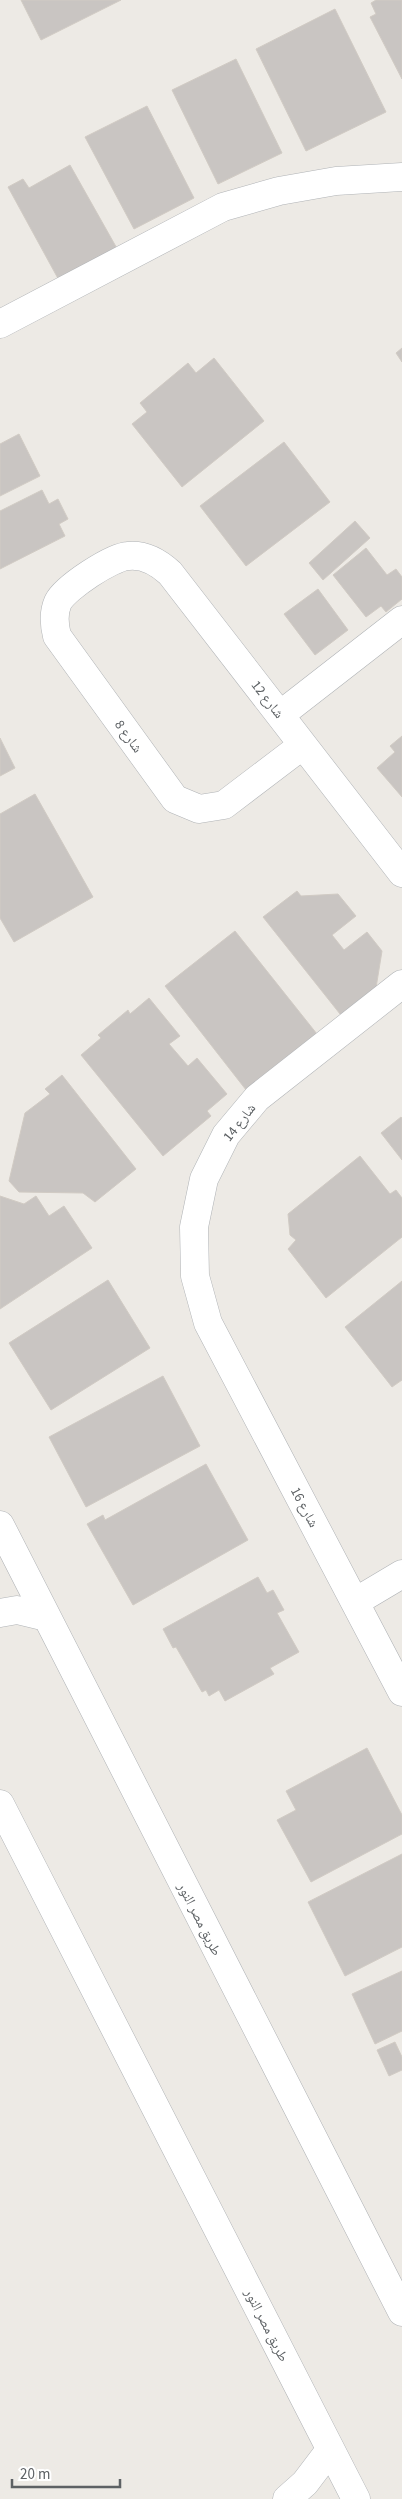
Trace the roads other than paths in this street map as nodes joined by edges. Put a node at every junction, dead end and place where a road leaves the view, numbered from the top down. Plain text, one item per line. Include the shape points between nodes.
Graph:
1 (402, 177) edge
2 (0, 324) edge
3 (115, 558) joint
4 (402, 620) edge
5 (280, 715) junction
6 (303, 745) junction
7 (402, 873) edge
8 (402, 984) edge
9 (208, 1323) joint
10 (0, 1525) edge
11 (402, 1574) edge
12 (355, 1602) junction
13 (0, 1613) edge
14 (46, 1618) junction
15 (402, 1692) edge
16 (0, 1804) edge
17 (402, 2312) edge
18 (330, 2450) junction
19 (287, 2499) edge
20 (356, 2499) edge

1 - 2 street via 336,181 279,191 223,207
3 - 5 street, شارع 12 via 145,557 159,562 170,572
3 - 6 street, شارع 8 via 68,590 59,600 54,624 57,636 175,799 199,809 224,805
4 - 5 street
5 - 6 street, شارع 12
6 - 7 street, شارع 12
8 - 9 street, شارع 14 via 257,1098 226,1135 204,1179 194,1227 196,1276
9 - 12 street, شارع 16
10 - 14 street, طريق مصر النور
11 - 12 street
12 - 15 street, شارع 16
13 - 14 street via 17,1610
14 - 17 street, طريق مصر النور
16 - 18 street, طريق مصر النور
18 - 19 street via 305,2483
18 - 20 street, طريق مصر النور

